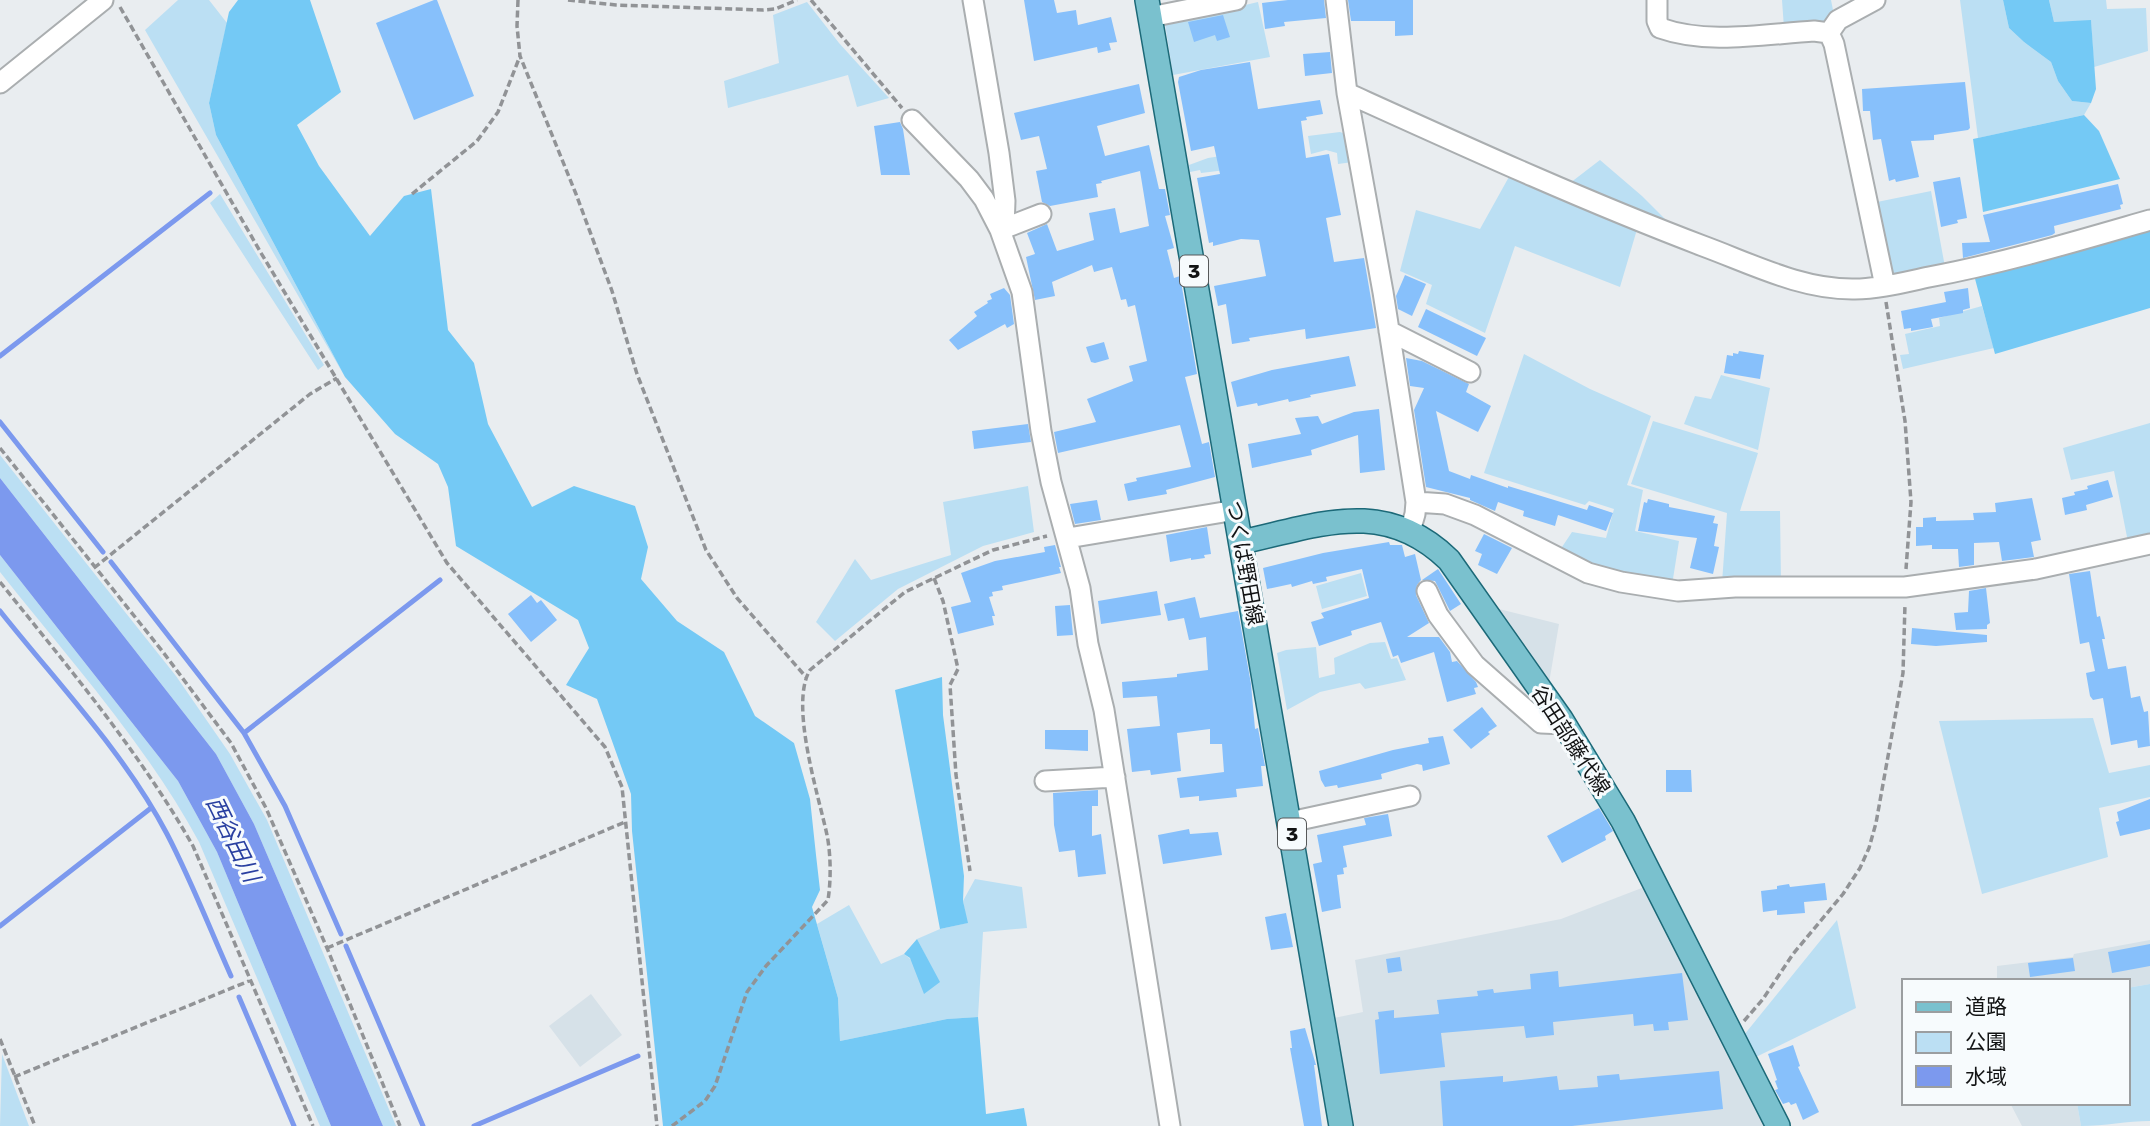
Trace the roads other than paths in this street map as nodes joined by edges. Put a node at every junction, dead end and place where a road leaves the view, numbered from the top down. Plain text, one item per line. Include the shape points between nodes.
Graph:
1 (103, 0) edge
2 (973, 0) edge
3 (1236, 0) edge
4 (1336, 0) edge
5 (1657, 0) edge
6 (1875, 0) edge
7 (1148, 9) edge
8 (1829, 33) junction
9 (0, 83) edge
10 (1347, 93) junction
11 (912, 120) road end
12 (1041, 214) dead end
13 (2150, 220) edge
14 (1002, 229) junction
15 (1885, 286) junction
16 (1389, 331) junction
17 (1470, 372) dead end
18 (1416, 502) junction
19 (1236, 510) junction
20 (1409, 531) junction
21 (1067, 536) junction
22 (1242, 542) junction
23 (2150, 544) edge
24 (1427, 591) dead end
25 (1564, 724) junction
26 (1115, 777) junction
27 (1045, 781) dead end
28 (1410, 796) dead end
29 (1290, 822) junction
30 (1772, 1124) edge
31 (1170, 1126) edge
32 (1341, 1126) edge

1 - 9 street
2 - 14 street via 999,153 1005,201
3 - 7 street
4 - 10 street
5 - 8 street via 1660,27 1677,34
6 - 8 street via 1838,20
7 - 19 main road, つくば野田線 / 3
8 - 15 street via 1852,120
10 - 15 street via 1503,164 1788,278 1828,288
10 - 16 street
11 - 14 street via 970,179
12 - 14 street
13 - 15 street via 1993,265
14 - 21 street via 1022,292 1041,431
16 - 17 street
16 - 18 street
18 - 20 street
18 - 23 street via 1445,504 1475,515 1588,573 1678,591 1905,586 2036,569
19 - 21 street
19 - 22 main road, つくば野田線 / 3
20 - 22 main road, 谷田部藤代線 via 1354,520
20 - 25 main road, 谷田部藤代線 via 1449,560
21 - 26 street
22 - 29 main road, つくば野田線 / 3
24 - 25 street via 1438,615 1475,665 1541,723
25 - 30 main road, 谷田部藤代線 via 1623,821
26 - 27 street
26 - 31 street
28 - 29 street
29 - 32 main road, つくば野田線 / 3

